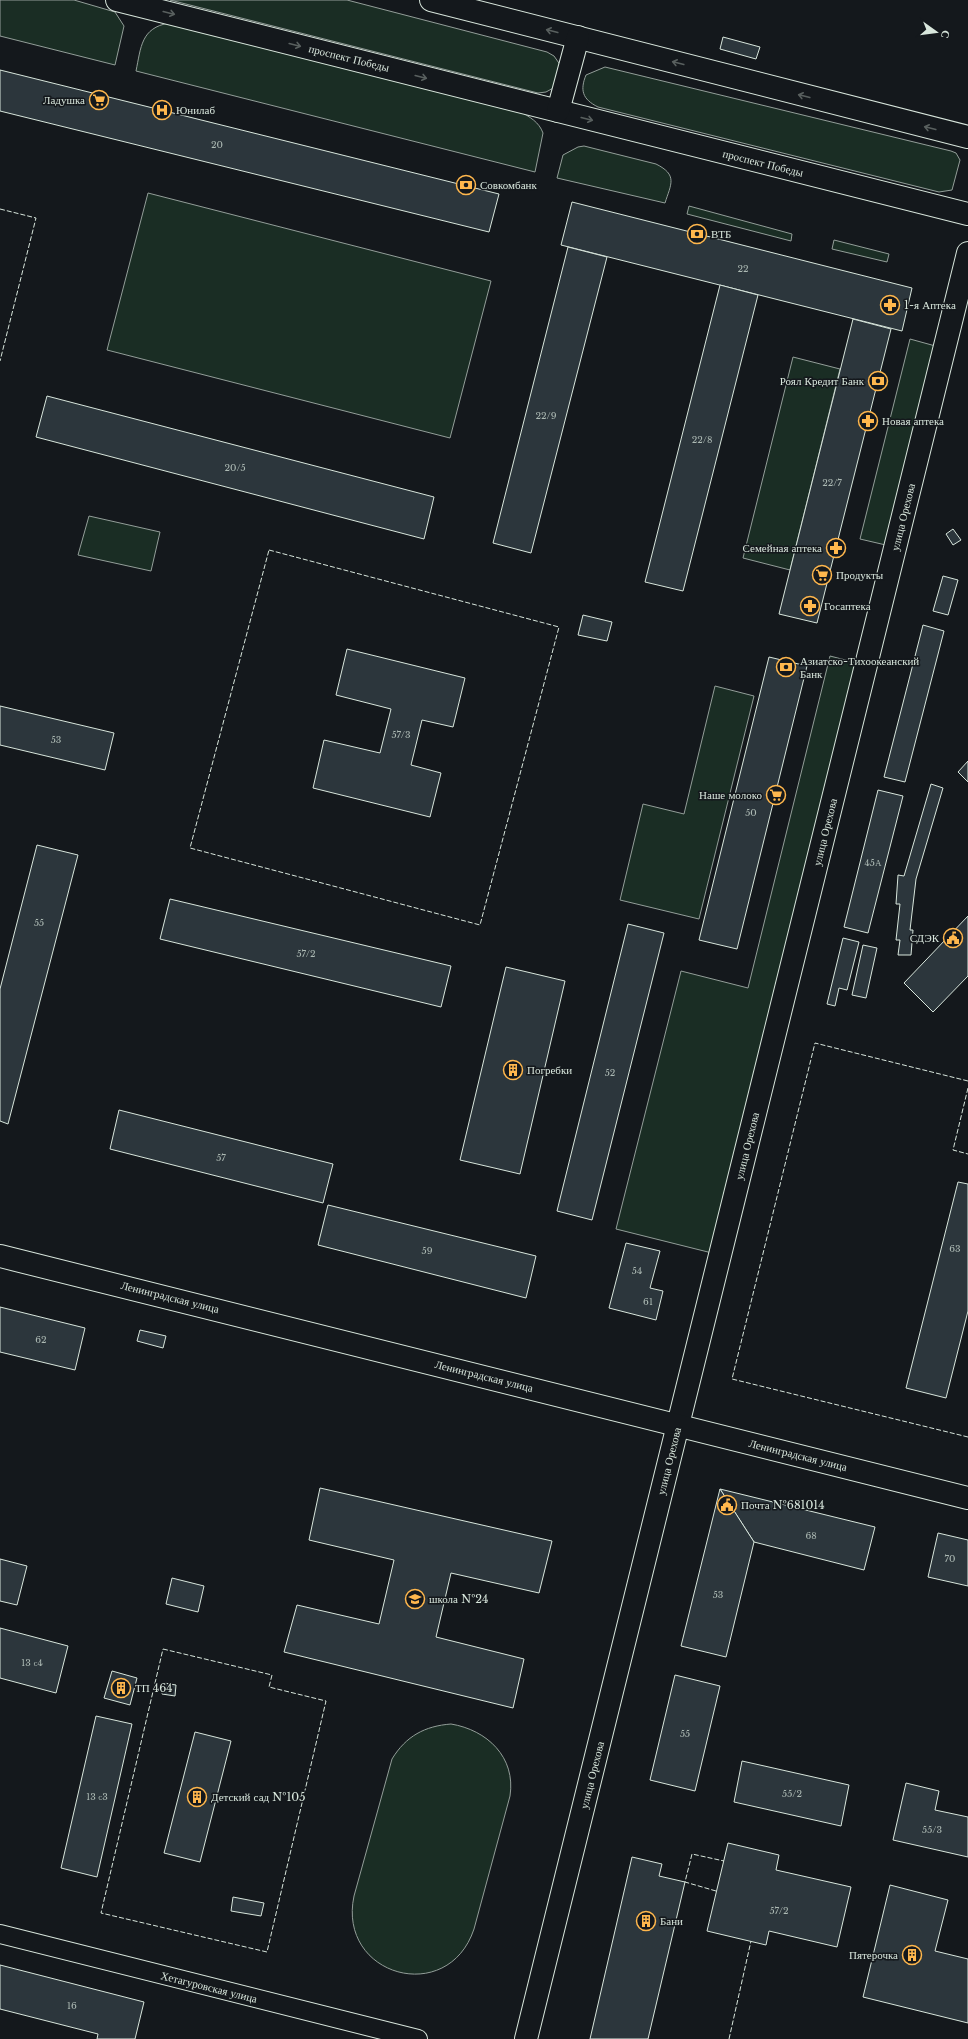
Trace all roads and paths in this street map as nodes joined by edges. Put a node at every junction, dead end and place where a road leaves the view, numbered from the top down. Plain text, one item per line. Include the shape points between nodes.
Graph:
1 (117, 0) edge
2 (431, 0) edge
3 (140, 3) edge
4 (578, 38) junction
5 (558, 111) junction
6 (968, 138) edge
7 (968, 214) edge
8 (968, 253) edge
9 (0, 1256) edge
10 (678, 1425) junction
11 (968, 1498) edge
12 (0, 1934) edge
13 (418, 2039) edge
14 (526, 2039) edge

1 - 3 main road, проспект Победы
4 -> 2 main road
3 -> 5 main road, проспект Победы
4 - 5 main road
6 -> 4 main road
5 -> 7 main road, проспект Победы
8 - 10 main road, улица Орехова
9 - 10 main road, Ленинградская улица
10 - 11 main road, Ленинградская улица
10 - 14 main road, улица Орехова
12 - 13 street, Хетагуровская улица

